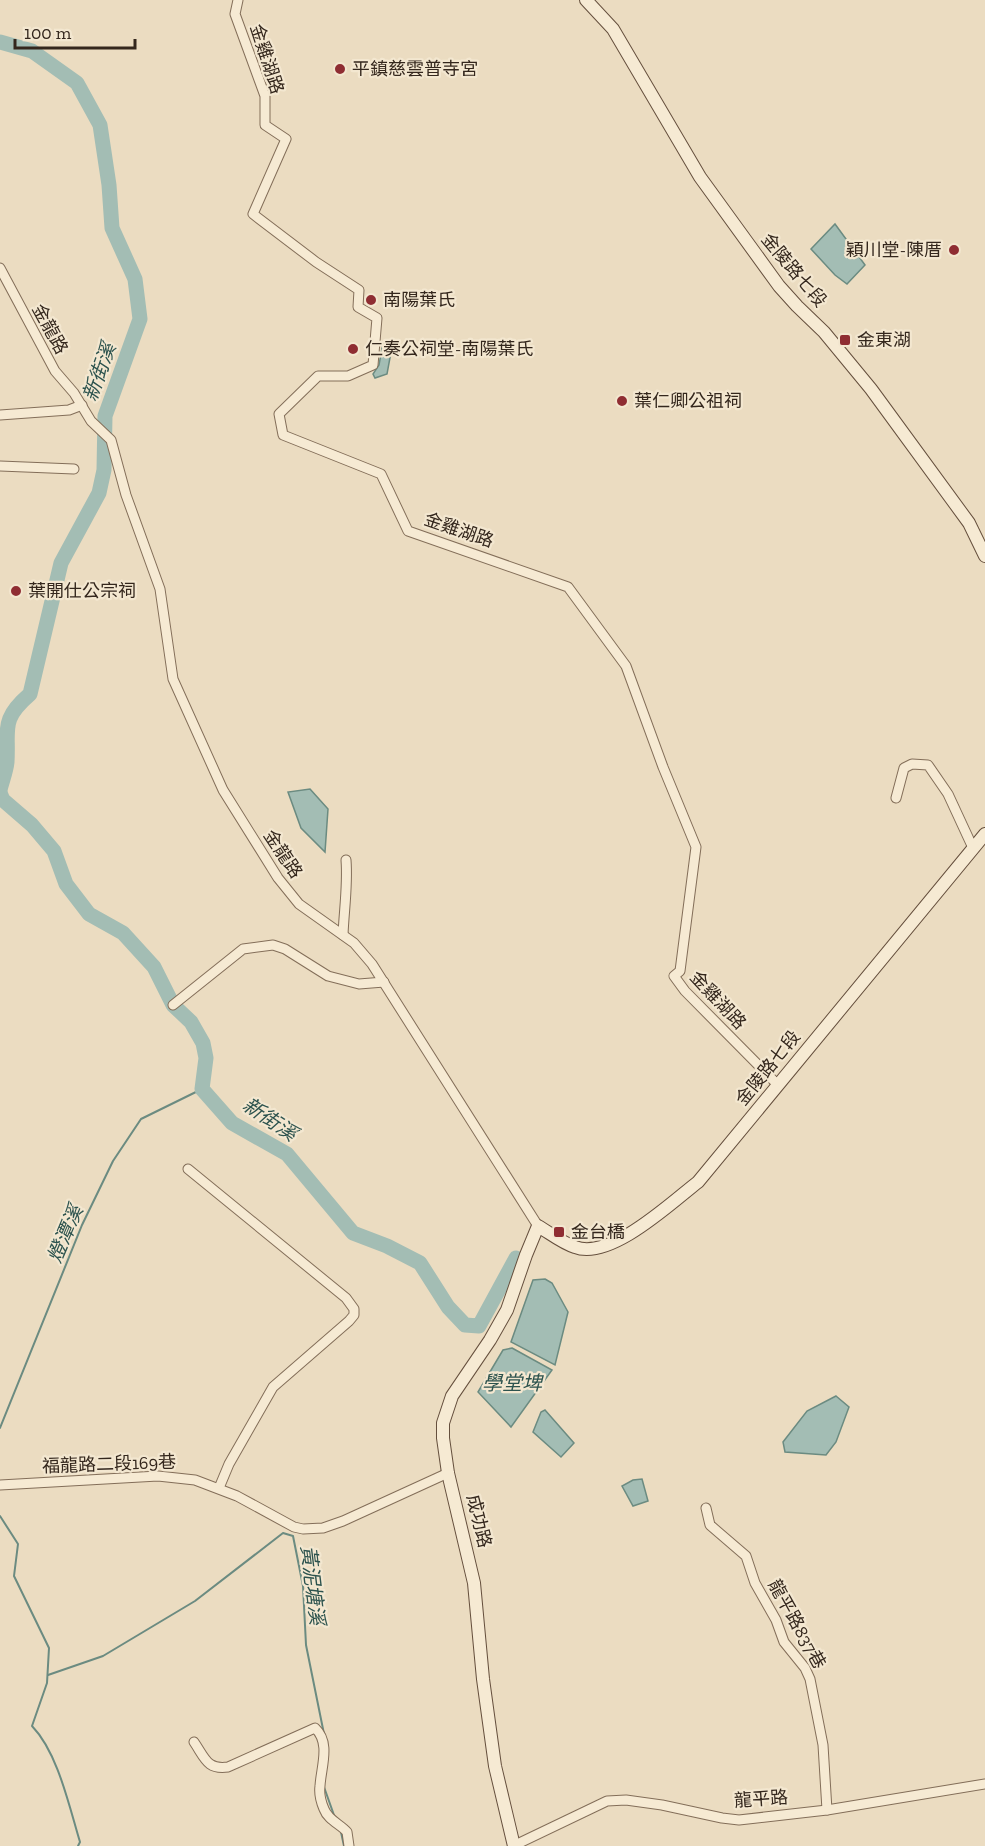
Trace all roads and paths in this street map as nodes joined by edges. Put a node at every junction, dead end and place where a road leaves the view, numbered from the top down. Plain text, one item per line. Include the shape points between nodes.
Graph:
1 (238, 0) edge
2 (586, 0) edge
3 (0, 268) edge
4 (82, 405) junction
5 (0, 415) edge
6 (0, 466) edge
7 (74, 469) dead end
8 (985, 556) edge
9 (896, 798) dead end
10 (985, 834) edge
11 (973, 848) junction
12 (346, 860) dead end
13 (343, 935) junction
14 (384, 982) junction
15 (173, 1005) dead end
16 (778, 1085) junction
17 (188, 1169) dead end
18 (538, 1226) junction
19 (448, 1473) junction
20 (0, 1485) edge
21 (219, 1488) junction
22 (706, 1508) dead end
23 (194, 1742) dead end
24 (985, 1784) edge
25 (827, 1810) junction
26 (349, 1846) edge
27 (514, 1846) edge

1 - 16 street, 金雞湖路 via 235,14 264,96 265,125 286,139 252,214 359,290 358,307 377,318 373,365 348,376 318,376 279,414 283,435 381,474 408,531 568,587 626,666 696,847 680,970 674,976
2 - 8 street, 金陵路七段 via 613,29 705,185 779,286 824,332 871,390 969,523
3 - 4 street, 金龍路 via 55,371
4 - 5 street via 69,410
4 - 13 street, 金龍路 via 91,421 111,440 160,589 172,679 223,789 258,848 299,904
6 - 7 street
9 - 11 street via 904,768 928,765 948,794
10 - 11 street, 金陵路七段
11 - 16 street, 金陵路七段
12 - 13 street
13 - 14 street, 金龍路 via 354,943
14 - 15 street via 359,984 328,976 273,945 243,949
14 - 18 street, 金龍路
16 - 18 street, 金陵路七段 via 698,1182 618,1241 576,1248
17 - 21 street via 346,1298 354,1309 349,1321 273,1387
18 - 19 street, 成功路 via 507,1310 446,1409 443,1438
19 - 21 street, 福龍路二段169巷 via 323,1528 294,1527
19 - 27 street, 成功路 via 474,1583 494,1755
20 - 21 street, 福龍路二段169巷 via 158,1476 195,1480
22 - 25 street, 龍平路837巷 via 710,1525 746,1556 784,1642 810,1679 823,1745
23 - 26 street via 208,1763 220,1768 315,1728 325,1760 320,1785 325,1813 347,1832
24 - 25 street, 龍平路
25 - 27 street, 龍平路 via 739,1820 662,1805 607,1801

